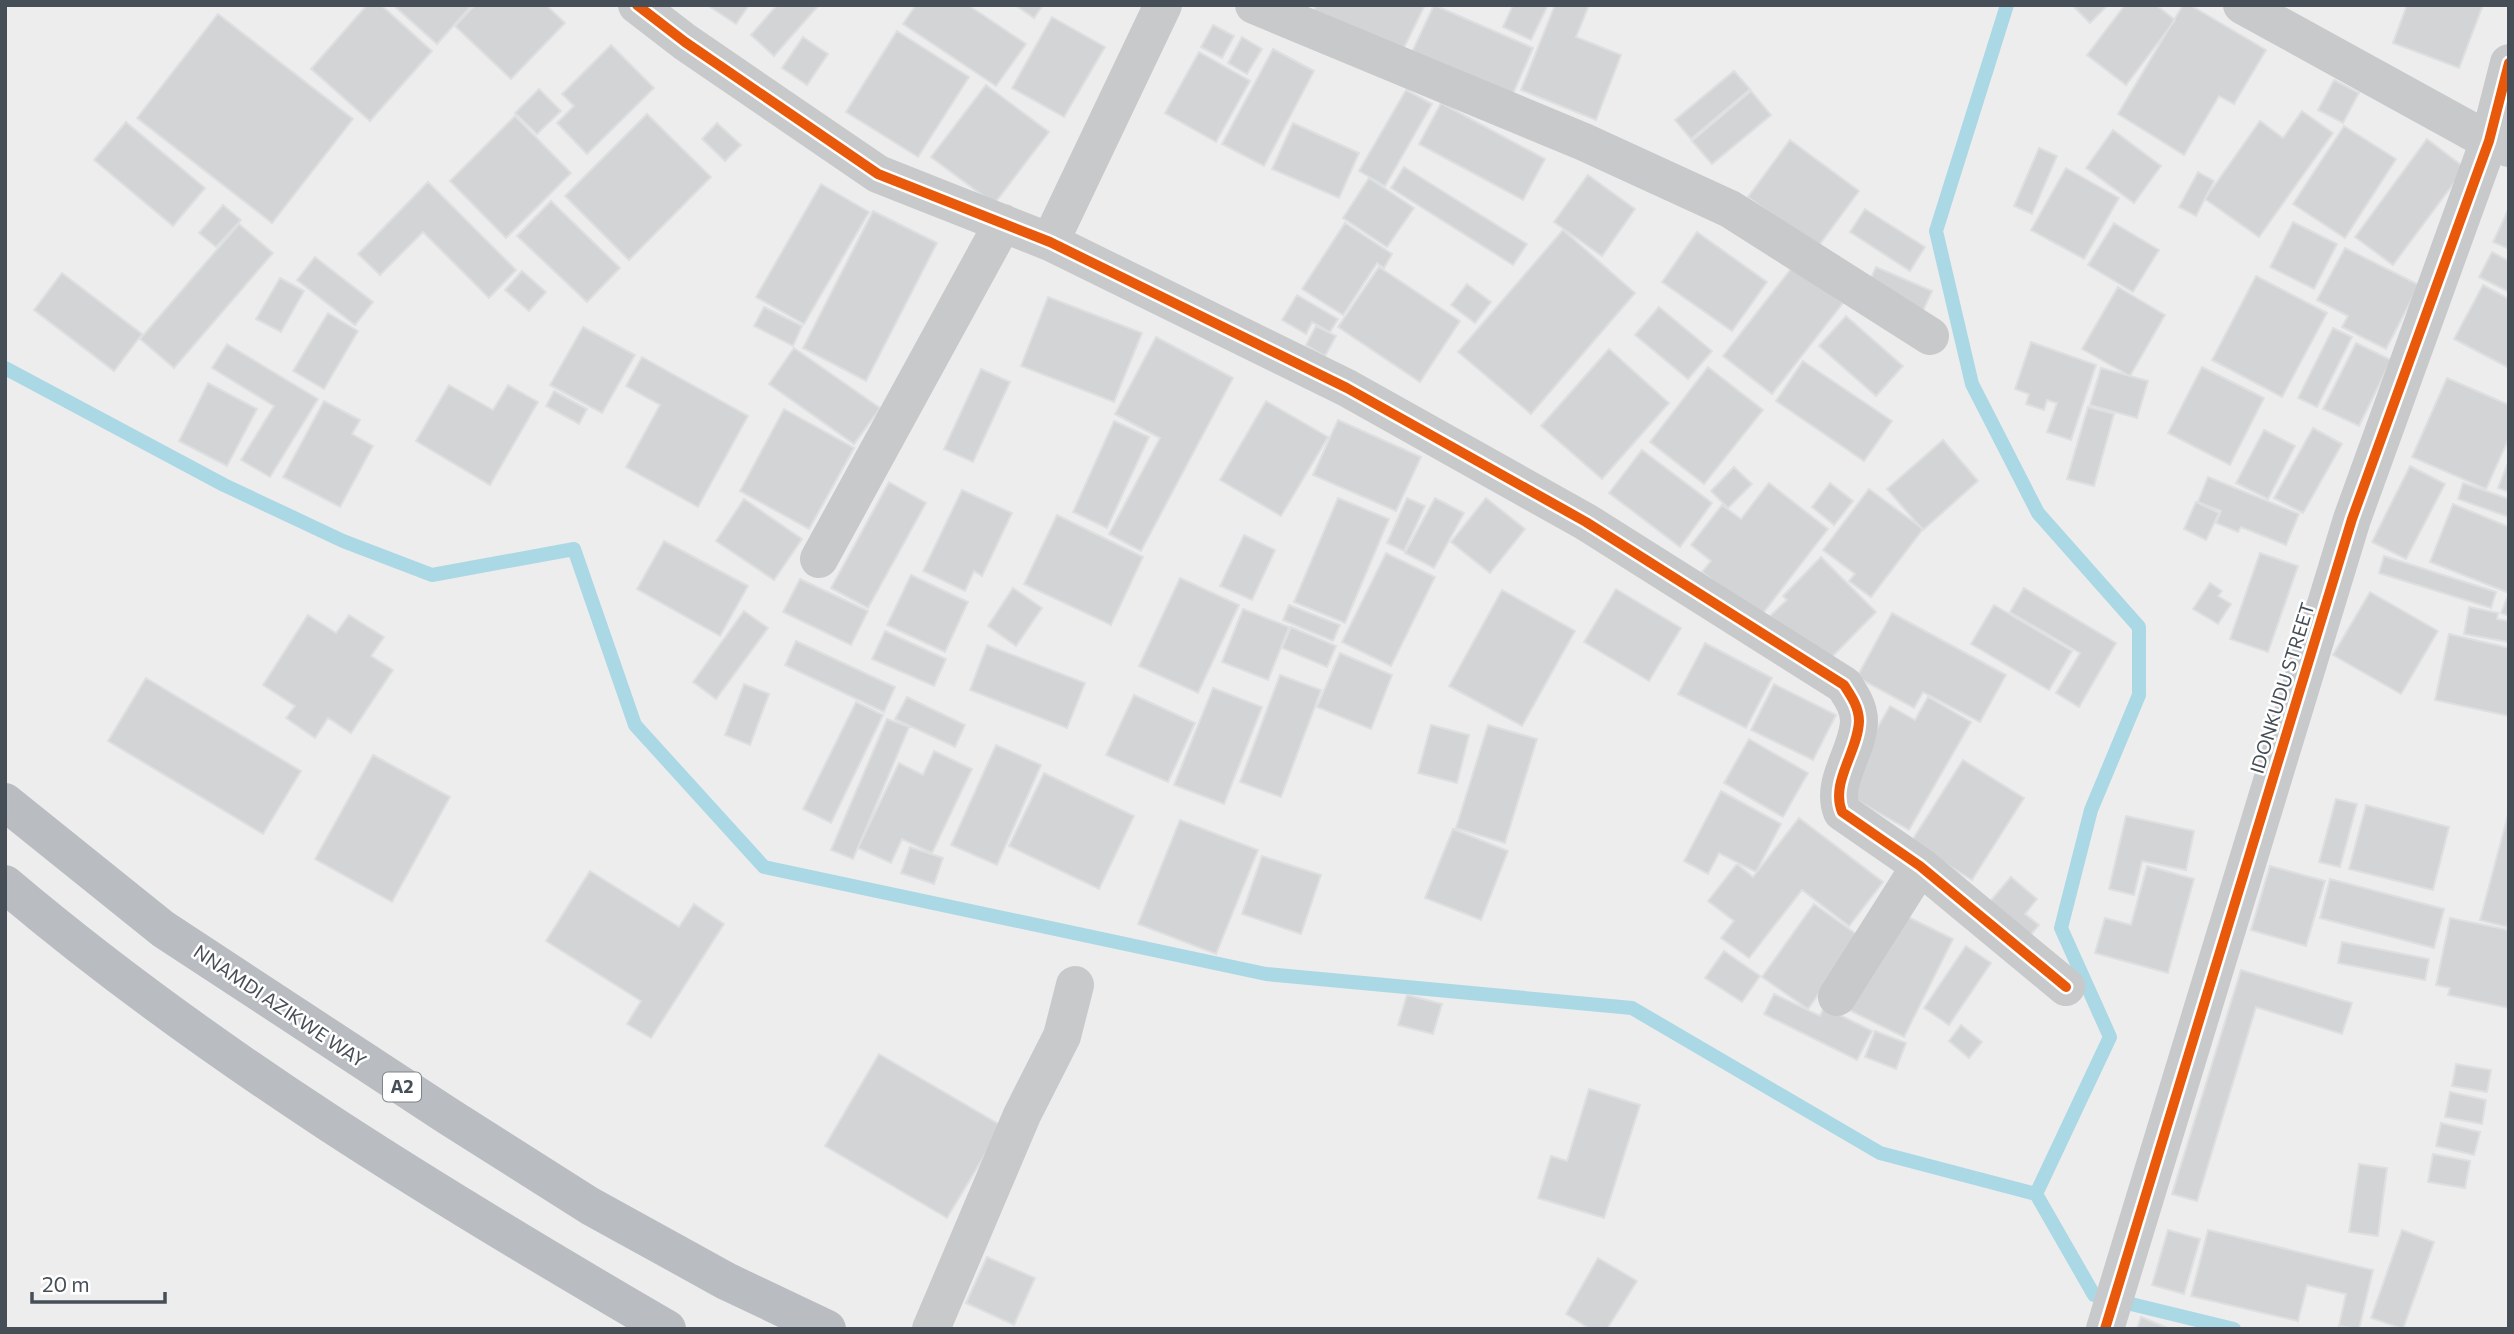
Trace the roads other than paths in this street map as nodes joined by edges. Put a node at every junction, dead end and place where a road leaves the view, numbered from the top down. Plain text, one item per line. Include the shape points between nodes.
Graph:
1 (637, 5) edge
2 (1163, 5) edge
3 (1254, 5) edge
4 (2242, 5) edge
5 (2509, 63) edge
6 (2499, 145) edge
7 (1003, 223) junction
8 (1050, 242) junction
9 (1930, 336) dead end
10 (819, 559) dead end
11 (5, 802) edge
12 (1920, 866) junction
13 (5, 884) edge
14 (1075, 985) dead end
15 (2066, 987) dead end
16 (1837, 997) dead end
17 (2106, 1322) edge
18 (667, 1329) edge
19 (827, 1329) edge
20 (931, 1329) edge

1 - 7 street via 877,174
2 - 8 street
3 - 9 street via 1584,142 1730,209
4 - 6 street
5 - 6 street, IDONKUDU STREET
6 - 17 street, IDONKUDU STREET via 2352,519
7 - 8 street
7 - 10 street
8 - 12 street via 1359,394 1586,522 1844,685 1857,707 1859,722 1837,798 1839,805 1856,823
11 - 19 highway, NNAMDI AZIKWE WAY / A2 via 163,929 425,1102 590,1206
12 - 15 street
12 - 16 street
13 - 18 highway via 59,930 292,1099 457,1207
14 - 20 street via 1062,1036 1022,1115

